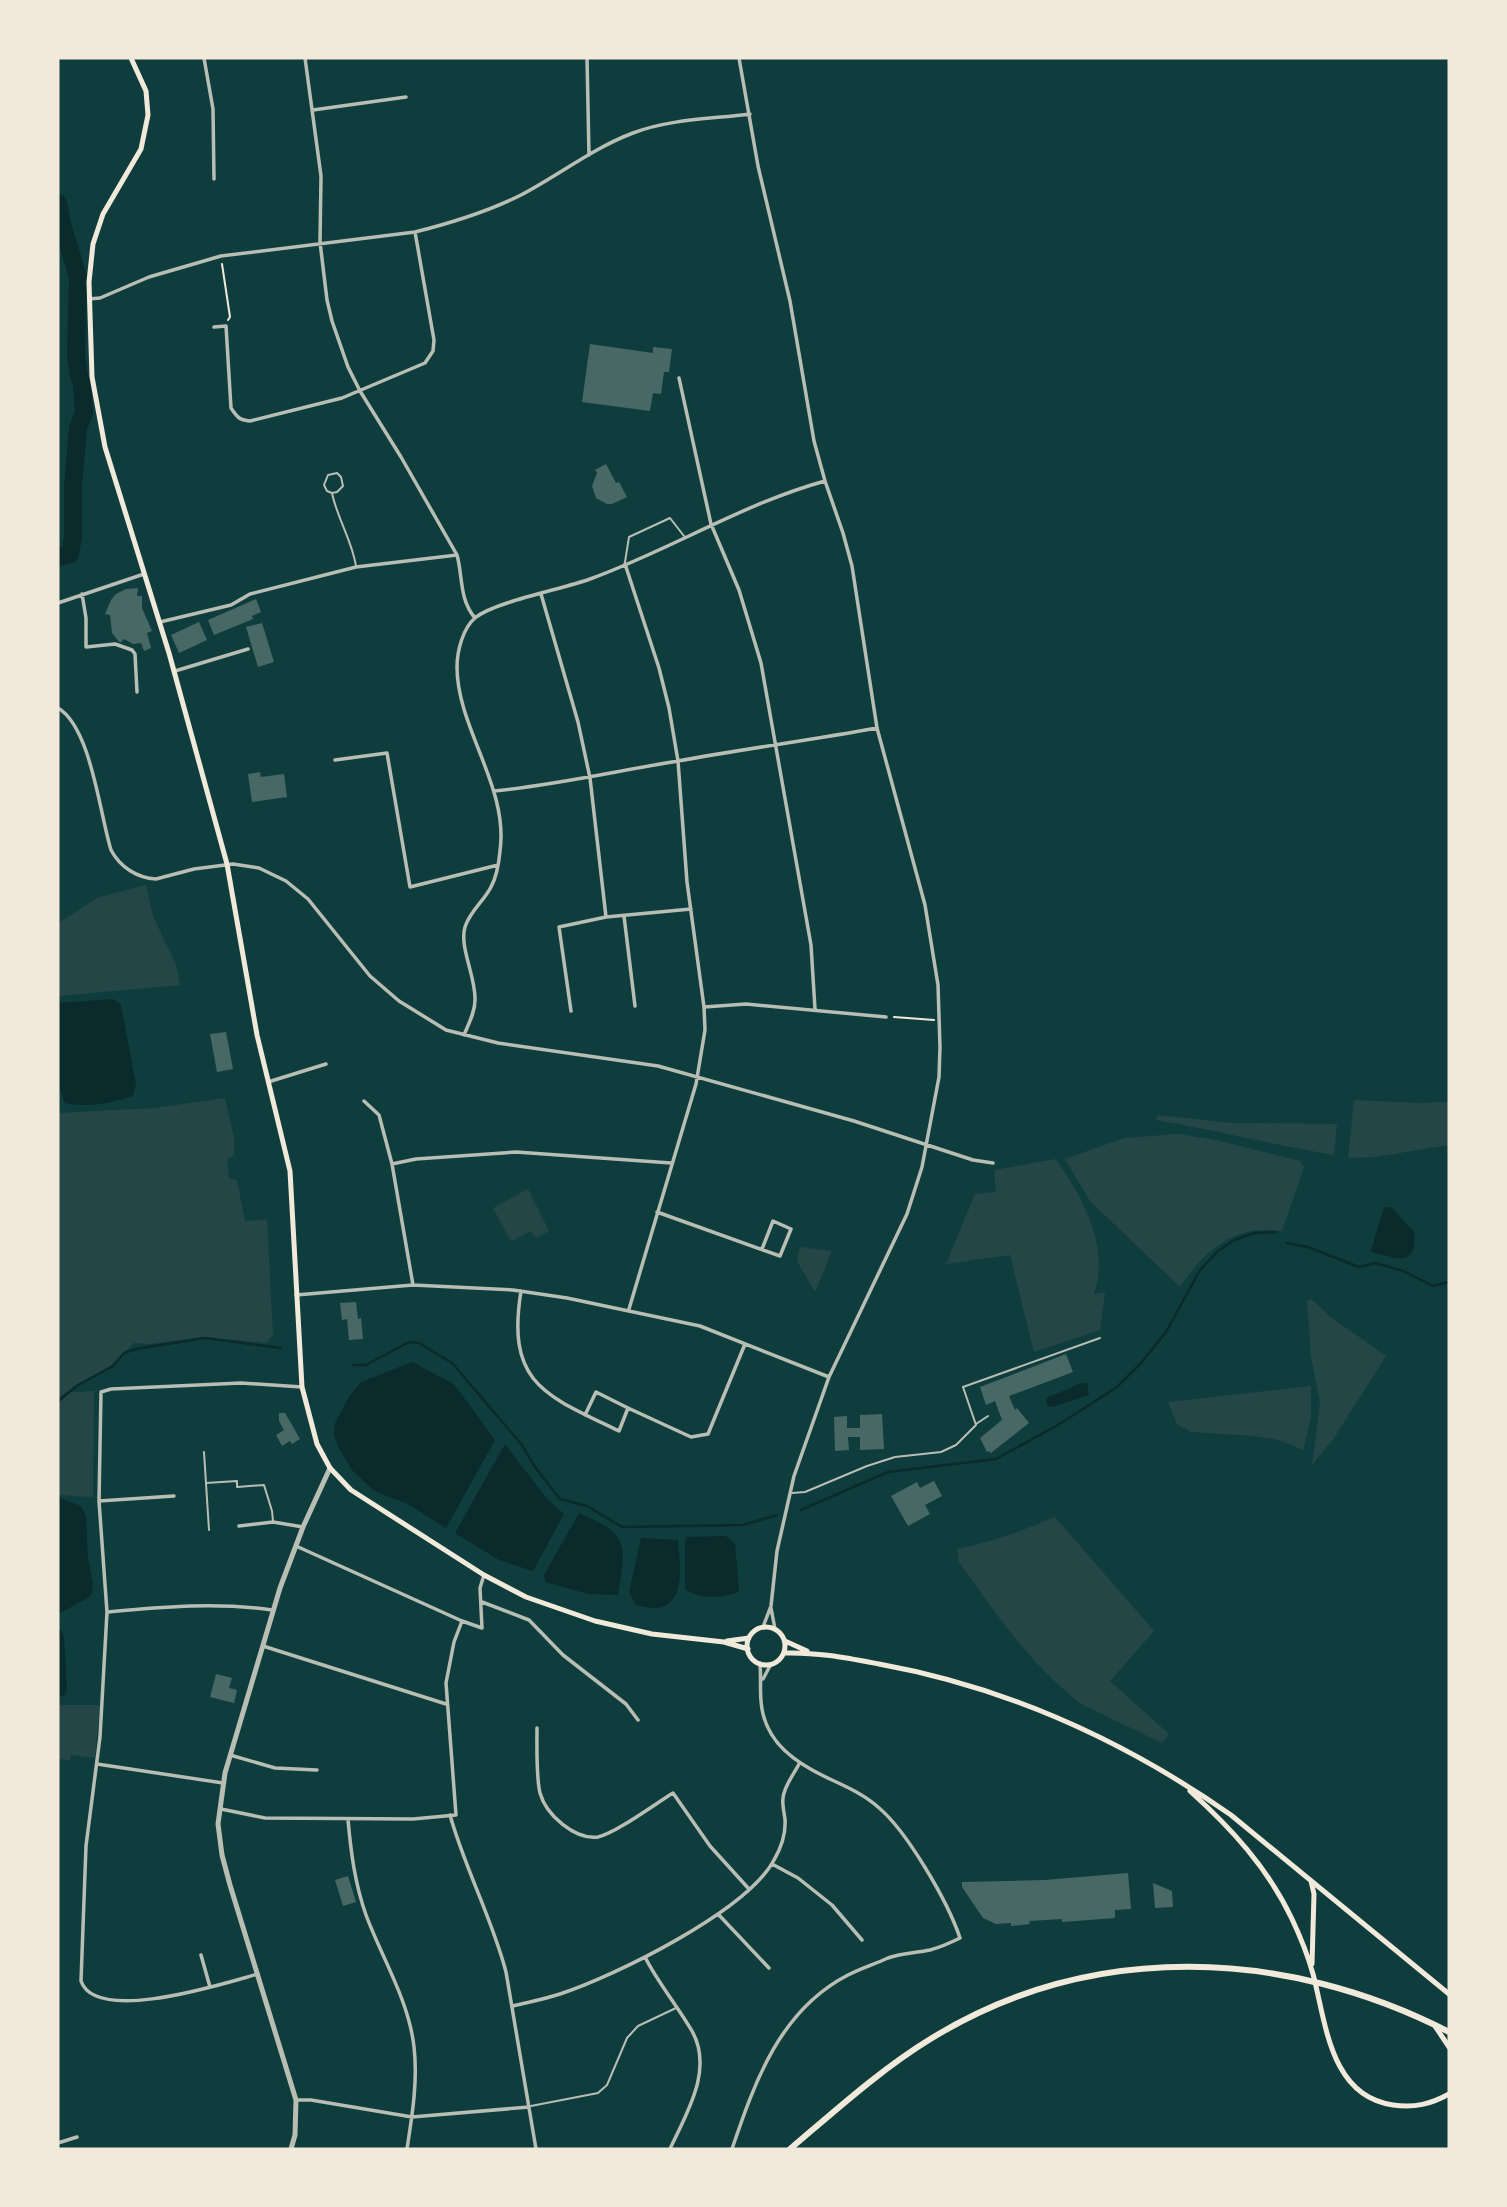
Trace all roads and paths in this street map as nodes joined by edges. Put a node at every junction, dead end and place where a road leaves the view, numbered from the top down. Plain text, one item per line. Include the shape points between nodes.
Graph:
1 (131, 58) edge
2 (204, 58) edge
3 (305, 58) edge
4 (587, 58) edge
5 (740, 58) edge
6 (406, 97) dead end
7 (313, 110) junction
8 (750, 114) junction
9 (589, 155) junction
10 (214, 179) dead end
11 (415, 232) junction
12 (320, 242) junction
13 (221, 256) junction
14 (89, 299) junction
15 (226, 326) junction
16 (214, 327) dead end
17 (679, 378) dead end
18 (359, 391) junction
19 (825, 481) junction
20 (332, 493) junction
21 (711, 524) junction
22 (685, 536) junction
23 (457, 555) junction
24 (625, 564) junction
25 (356, 567) junction
26 (144, 574) junction
27 (82, 594) junction
28 (541, 594) junction
29 (58, 603) edge
30 (475, 618) junction
31 (159, 622) junction
32 (248, 649) dead end
33 (175, 671) junction
34 (137, 692) dead end
35 (58, 708) edge
36 (877, 727) junction
37 (777, 746) junction
38 (335, 760) dead end
39 (678, 761) junction
40 (590, 778) junction
41 (494, 791) junction
42 (227, 864) junction
43 (498, 865) junction
44 (691, 909) junction
45 (624, 916) junction
46 (606, 917) junction
47 (635, 1006) dead end
48 (704, 1007) junction
49 (815, 1009) junction
50 (571, 1012) dead end
51 (886, 1017) joint
52 (939, 1021) junction
53 (464, 1035) junction
54 (326, 1064) dead end
55 (697, 1078) junction
56 (268, 1082) junction
57 (364, 1101) dead end
58 (927, 1145) junction
59 (671, 1163) junction
60 (993, 1163) dead end
61 (391, 1164) junction
62 (657, 1212) junction
63 (762, 1248) junction
64 (413, 1285) junction
65 (521, 1291) junction
66 (295, 1295) junction
67 (629, 1309) junction
68 (1100, 1338) dead end
69 (745, 1344) junction
70 (829, 1377) junction
71 (302, 1387) junction
72 (628, 1408) junction
73 (585, 1415) junction
74 (988, 1416) dead end
75 (976, 1425) junction
76 (204, 1452) dead end
77 (330, 1468) junction
78 (206, 1483) junction
79 (790, 1493) junction
80 (174, 1496) dead end
81 (99, 1501) junction
82 (273, 1522) junction
83 (239, 1526) dead end
84 (303, 1527) junction
85 (209, 1530) dead end
86 (296, 1546) junction
87 (484, 1575) junction
88 (482, 1602) junction
89 (771, 1606) junction
90 (273, 1610) junction
91 (107, 1612) junction
92 (462, 1621) junction
93 (763, 1627) junction
94 (775, 1629) junction
95 (749, 1638) junction
96 (724, 1642) junction
97 (785, 1642) junction
98 (263, 1646) junction
99 (748, 1649) junction
100 (810, 1652) junction
101 (784, 1653) junction
102 (760, 1663) junction
103 (771, 1664) junction
104 (762, 1681) junction
105 (446, 1703) junction
106 (638, 1720) dead end
107 (537, 1728) dead end
108 (230, 1755) junction
109 (799, 1764) junction
110 (97, 1765) junction
111 (317, 1770) dead end
112 (1179, 1782) junction
113 (223, 1783) junction
114 (219, 1808) junction
115 (450, 1815) junction
116 (348, 1819) junction
117 (772, 1864) junction
118 (1311, 1881) junction
119 (750, 1889) junction
120 (718, 1914) junction
121 (862, 1940) dead end
122 (201, 1955) dead end
123 (645, 1957) junction
124 (769, 1968) dead end
125 (1312, 1971) junction
126 (258, 1974) junction
127 (210, 1987) junction
128 (1449, 1994) edge
129 (513, 2006) junction
130 (677, 2008) junction
131 (1433, 2023) junction
132 (1449, 2032) edge
133 (1449, 2047) edge
134 (1449, 2093) edge
135 (296, 2101) junction
136 (528, 2107) junction
137 (412, 2117) junction
138 (77, 2137) dead end
139 (58, 2143) edge
140 (291, 2149) edge
141 (407, 2149) edge
142 (536, 2149) edge
143 (670, 2149) edge
144 (732, 2149) edge
145 (790, 2149) edge

1 - 14 main road via 146,92 147,125 141,149 97,230
2 - 10 street via 213,109
3 - 7 street
4 - 9 street
5 - 8 street
6 - 7 street
7 - 12 street via 321,176
8 - 9 street via 636,132
8 - 19 street
9 - 11 street via 510,200
11 - 12 street
11 - 18 street via 433,351 425,363
12 - 13 street
12 - 18 street via 331,321
13 - 14 street
13 - 15 path via 230,317
14 - 26 main road via 92,377 100,419
15 - 16 street
15 - 18 street via 231,408 237,418 250,421
17 - 21 street
18 - 23 street
19 - 21 street
19 - 36 street via 852,566
20 - 20 lane via 327,491 325,479 337,473 343,486
20 - 25 lane
21 - 22 street
21 - 37 street via 739,590 757,650
22 - 24 street
22 - 24 lane via 670,518 650,526 629,537
23 - 25 street
23 - 30 street via 464,602
24 - 28 street
24 - 39 street via 659,668
25 - 31 street
26 - 27 street
26 - 31 main road
27 - 29 street
27 - 34 street via 86,647 115,644 132,650
28 - 30 street
28 - 40 street
30 - 41 street via 461,642 458,681
31 - 33 main road
32 - 33 street
33 - 42 main road
35 - 42 street via 83,746 115,858 136,874 156,879
36 - 37 street
36 - 52 street via 925,905
37 - 39 street
37 - 49 street via 811,946
38 - 43 street via 387,753 410,887
39 - 40 street
39 - 44 street
40 - 41 street
40 - 46 street
41 - 43 street via 500,828
42 - 53 street via 244,864 286,881 309,899 370,976 422,1018
42 - 56 main road
43 - 53 street via 491,887 465,928 475,1001
44 - 45 street
44 - 48 street
45 - 46 street
45 - 47 street
46 - 50 street via 559,927
48 - 49 street via 746,1004
48 - 55 street
49 - 51 street
51 - 52 path
52 - 58 street via 939,1077
53 - 55 street via 658,1066
54 - 56 street
55 - 58 street
55 - 59 street
56 - 66 main road via 290,1171
57 - 61 street via 379,1115
58 - 60 street
58 - 70 street via 907,1214
59 - 61 street via 516,1152
59 - 62 street
61 - 64 street
62 - 63 street
62 - 67 street
63 - 63 street via 773,1222 791,1229 780,1256
64 - 65 street
64 - 66 street
65 - 67 street
65 - 73 street via 517,1333 523,1362 550,1396
66 - 71 main road
67 - 69 street via 700,1326
68 - 75 lane via 963,1387
69 - 70 street
69 - 72 street via 708,1434 691,1437
70 - 79 street
71 - 77 main road via 312,1430
71 - 81 street via 179,1384 101,1392
72 - 73 street via 596,1392
72 - 73 street via 619,1431
74 - 75 lane
75 - 79 lane via 956,1445 941,1452 895,1457 805,1492
76 - 78 lane
77 - 84 street
77 - 87 main road via 374,1507
78 - 82 lane via 264,1485
78 - 85 lane
79 - 89 street via 776,1551
80 - 81 street
81 - 91 street
82 - 83 street
82 - 84 street
84 - 86 street
86 - 90 street
86 - 92 street
87 - 88 street via 480,1581
87 - 96 main road via 526,1597 594,1620 652,1634
88 - 92 street via 482,1628
88 - 106 street via 529,1620 563,1655 626,1704
89 - 93 street
89 - 94 street
90 - 91 street via 199,1604
90 - 98 street
91 - 110 street
92 - 105 street via 454,1642
93 - 94 main road
93 - 95 main road
94 - 97 main road
95 - 96 main road
95 - 99 main road
96 - 99 main road
97 - 100 main road
97 - 101 main road
98 - 105 street
98 - 108 street
99 - 102 main road
100 - 101 main road
100 - 112 main road via 912,1670 1016,1701 1105,1739
101 - 103 main road
102 - 103 main road
102 - 104 street
103 - 104 street
104 - 109 street via 761,1701 773,1738
105 - 115 street via 455,1779 456,1815
107 - 119 street via 540,1792 564,1826 582,1836 597,1836 673,1793 710,1846
108 - 111 street via 275,1768
108 - 113 street
109 - 117 street via 783,1793 783,1837
109 - 144 street via 850,1788 895,1823 952,1915 960,1938 848,1975 791,2021 763,2066
110 - 113 street
110 - 127 street via 86,1846 80,1971 84,1988 105,1999 132,2001
112 - 118 main road via 1231,1815
112 - 125 main road via 1230,1829 1259,1864 1293,1920
113 - 114 street
114 - 116 street via 265,1818
114 - 126 street via 222,1855
115 - 116 street
115 - 129 street via 499,1944
116 - 137 street via 355,1877 366,1915 402,2001 414,2044
117 - 119 street
117 - 121 street via 832,1905
118 - 125 main road
118 - 128 main road
119 - 120 street
120 - 123 street
120 - 124 street
122 - 127 street
123 - 129 street via 569,1991
123 - 130 street
125 - 134 main road via 1328,2040 1358,2090 1384,2103 1408,2106 1430,2104
126 - 127 street
126 - 135 street
129 - 136 street
130 - 136 lane via 638,2026 627,2038 607,2085 598,2093
130 - 143 street via 694,2034 700,2064 692,2102
131 - 132 main road
131 - 133 main road
131 - 145 main road via 1340,1987 1280,1974 1205,1966 1125,1970 1080,1978 1031,1992 960,2022 855,2094
135 - 137 street via 311,2099
135 - 140 street
136 - 137 street
136 - 142 street
137 - 141 street
138 - 139 street

